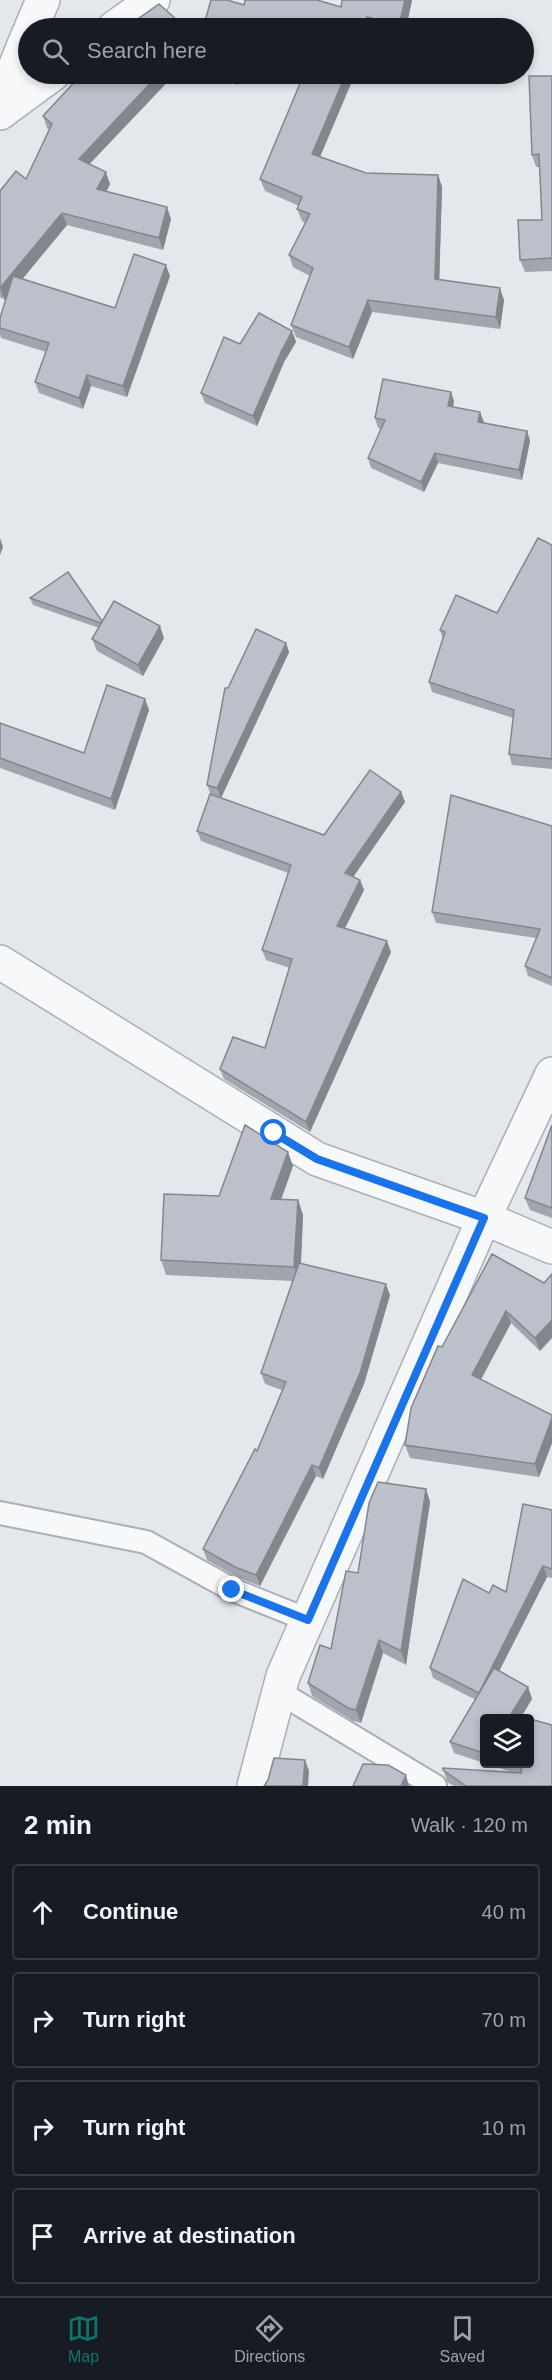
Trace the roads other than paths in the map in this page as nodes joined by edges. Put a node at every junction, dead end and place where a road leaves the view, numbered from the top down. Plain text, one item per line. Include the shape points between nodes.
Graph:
1 (43, 0) edge
2 (153, 0) edge
3 (35, 18) edge
4 (128, 18) edge
5 (18, 60) edge
6 (39, 84) edge
7 (0, 104) edge
8 (0, 113) edge
9 (0, 962) edge
10 (552, 1074) edge
11 (484, 1218) junction
12 (552, 1247) edge
13 (0, 1513) edge
14 (308, 1620) junction
15 (279, 1692) junction
16 (254, 1786) edge
17 (435, 1786) edge

1 - 3 street
2 - 4 street
5 - 7 street
6 - 8 street
9 - 11 street via 317,1159
10 - 11 street
11 - 12 street
11 - 14 street
13 - 14 lane via 146,1542 232,1590
14 - 15 street
15 - 16 street
15 - 17 lane

